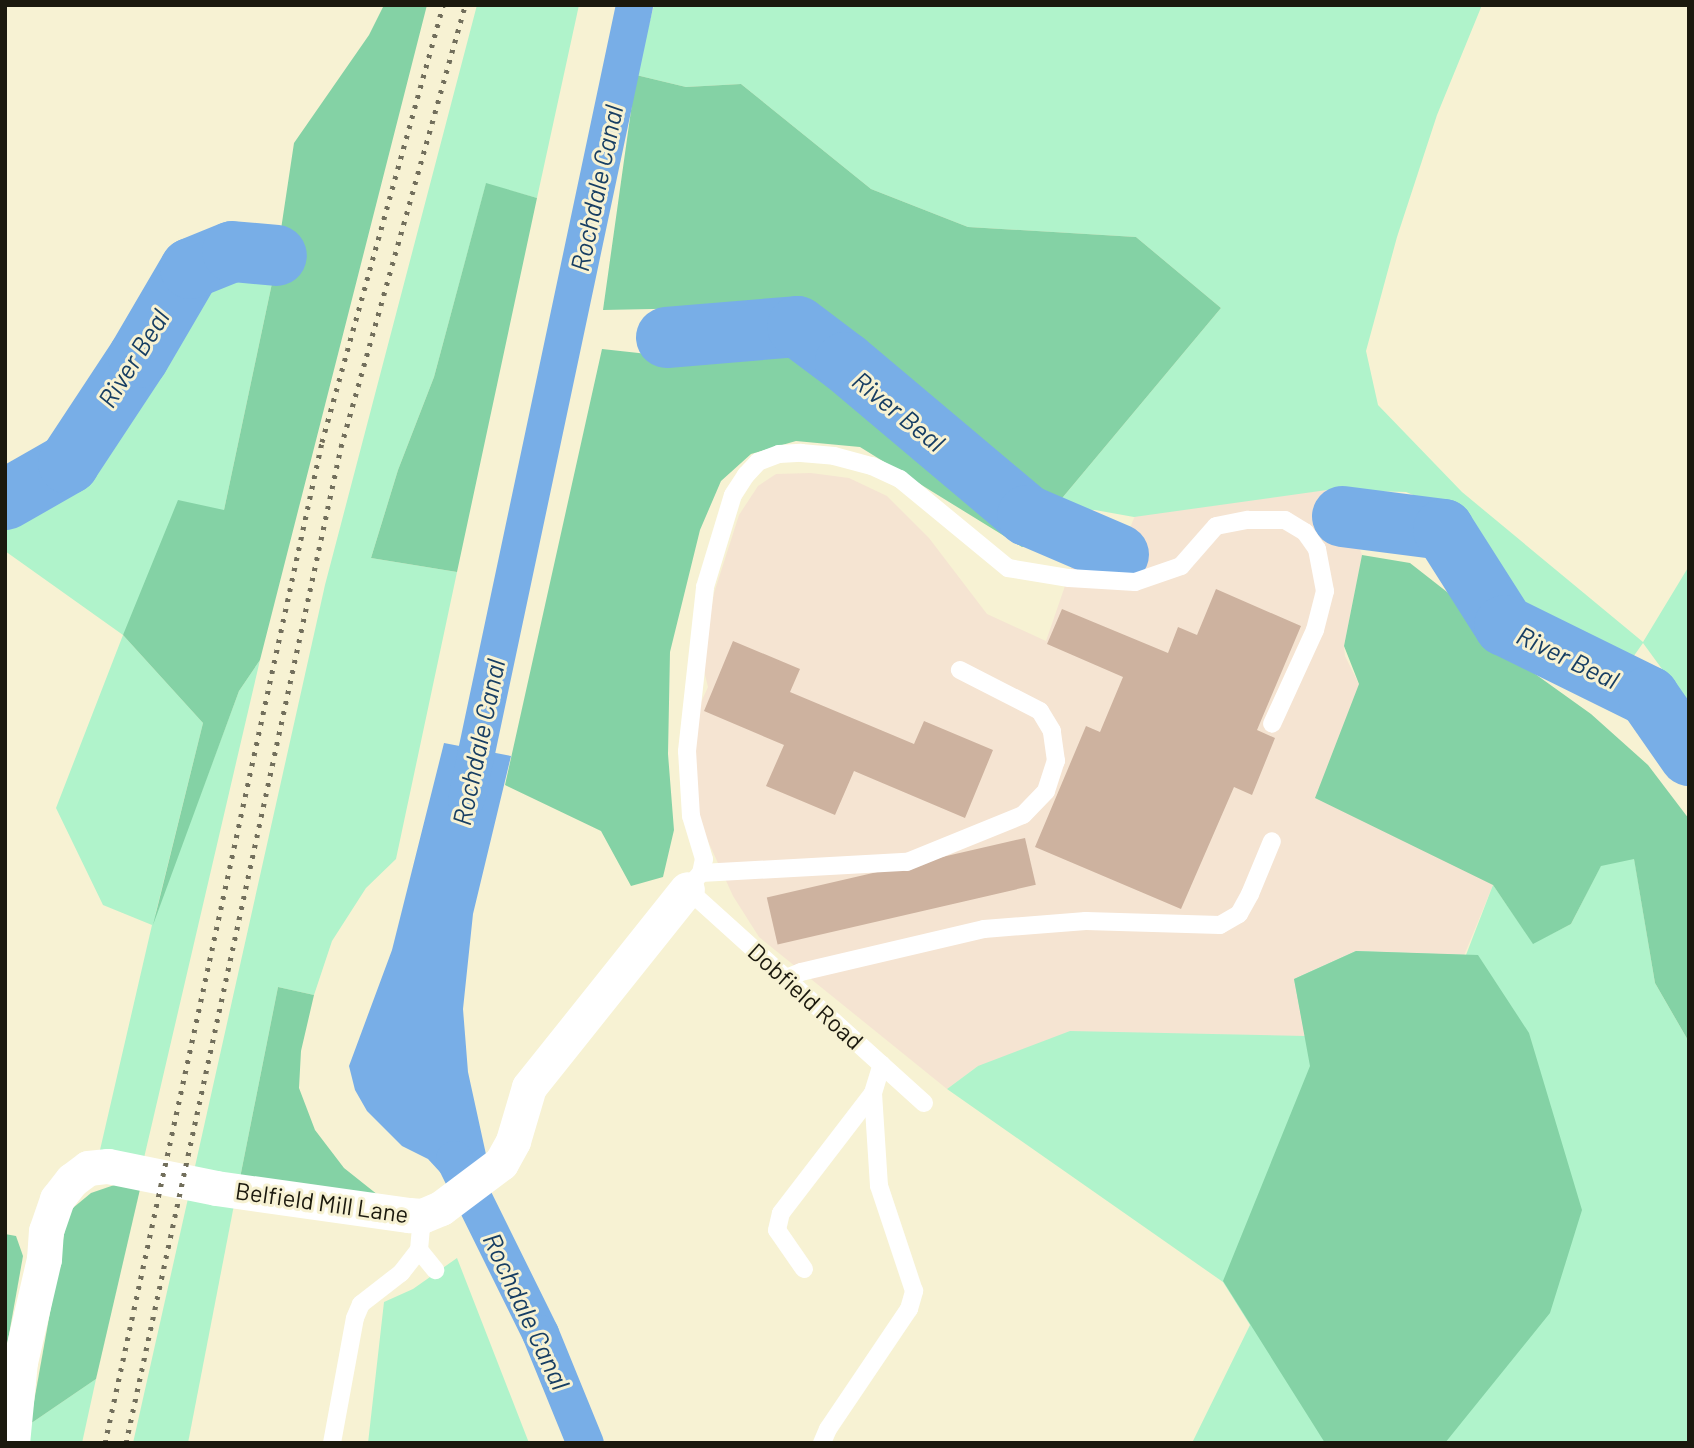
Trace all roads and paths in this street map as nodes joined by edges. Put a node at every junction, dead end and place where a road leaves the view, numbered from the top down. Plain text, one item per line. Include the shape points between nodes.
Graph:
1 (960, 670) dead end
2 (1272, 724) dead end
3 (1272, 841) dead end
4 (694, 881) junction
5 (786, 978) junction
6 (882, 1064) junction
7 (873, 1093) junction
8 (924, 1102) dead end
9 (432, 1212) junction
10 (418, 1250) junction
11 (804, 1269) dead end
12 (435, 1270) dead end
13 (12, 1443) edge
14 (332, 1443) edge
15 (822, 1443) edge

1 - 4 lane via 1040,711 1052,731 1056,761 1046,791 1023,816 907,862
2 - 4 lane via 1315,630 1325,591 1317,549 1305,531 1285,520 1216,526 1181,566 1135,582 1069,578 1008,568 900,479 872,466 834,456 779,454 758,462 733,495 705,587 687,751 691,816 704,859
3 - 5 lane via 1239,914 1220,925 1086,921 984,929
4 - 5 lane, Dobfield Road
4 - 9 street, Belfield Mill Lane via 529,1087 513,1141 501,1163
5 - 6 lane, Dobfield Road
6 - 7 lane
6 - 8 lane, Dobfield Road
7 - 11 lane via 781,1213 777,1230
7 - 15 lane via 879,1186 914,1291 909,1309
9 - 10 lane
9 - 13 street, Belfield Mill Lane via 216,1188 108,1166 88,1168 57,1199 46,1231 20,1363
10 - 12 lane
10 - 14 lane via 401,1273 361,1304 349,1338

